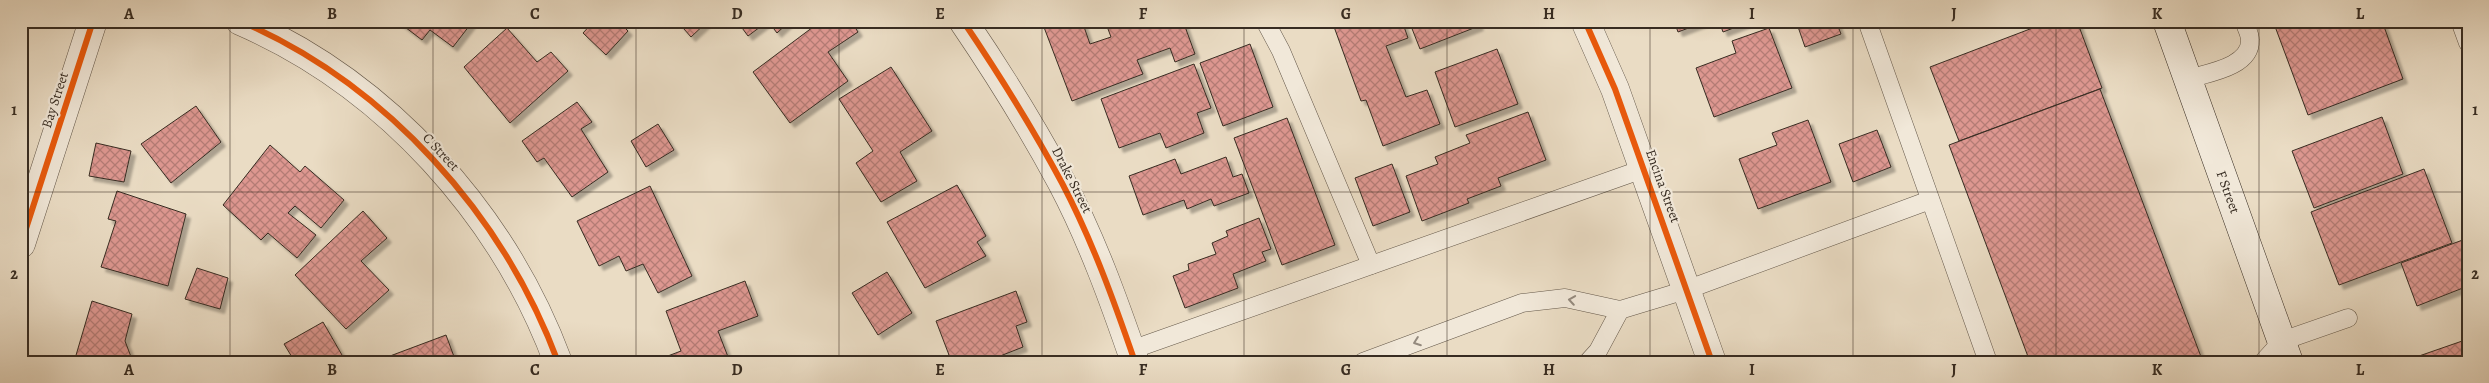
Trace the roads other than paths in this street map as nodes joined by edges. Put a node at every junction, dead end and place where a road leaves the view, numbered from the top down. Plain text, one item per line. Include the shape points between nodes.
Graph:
1 (93, 21) edge
2 (240, 21) edge
3 (963, 21) edge
4 (1265, 21) edge
5 (1584, 21) edge
6 (1867, 21) edge
7 (2167, 21) edge
8 (2244, 21) edge
9 (2460, 21) edge
10 (2468, 43) edge
11 (2188, 79) junction
12 (1644, 169) junction
13 (1930, 200) junction
14 (21, 244) edge
15 (1371, 265) junction
16 (1686, 290) junction
17 (1620, 310) junction
18 (2348, 318) dead end
19 (2286, 351) edge
20 (1133, 356) edge
21 (558, 362) edge
22 (1363, 362) edge
23 (1588, 362) edge
24 (1712, 362) edge
25 (1988, 362) edge
26 (2264, 362) edge

1 - 14 street, Bay Street
2 - 21 street, C Street via 322,66 374,104 421,147 470,202 512,264 546,330
3 - 20 street, Drake Street via 1008,87 1062,184 1108,285
4 - 15 lane via 1281,51
5 - 12 street, Encina Street via 1615,89
6 - 13 lane
7 - 11 street, F Street
8 - 11 lane via 2251,39 2247,54 2236,63
9 - 10 lane
11 - 19 street, F Street
12 - 15 lane
12 - 16 street, Encina Street
13 - 16 lane
13 - 25 lane
15 - 20 lane
16 - 17 lane
16 - 24 street, Encina Street
17 -> 22 lane via 1565,298 1522,303
17 - 23 lane via 1598,351
18 - 19 lane
19 - 26 lane

